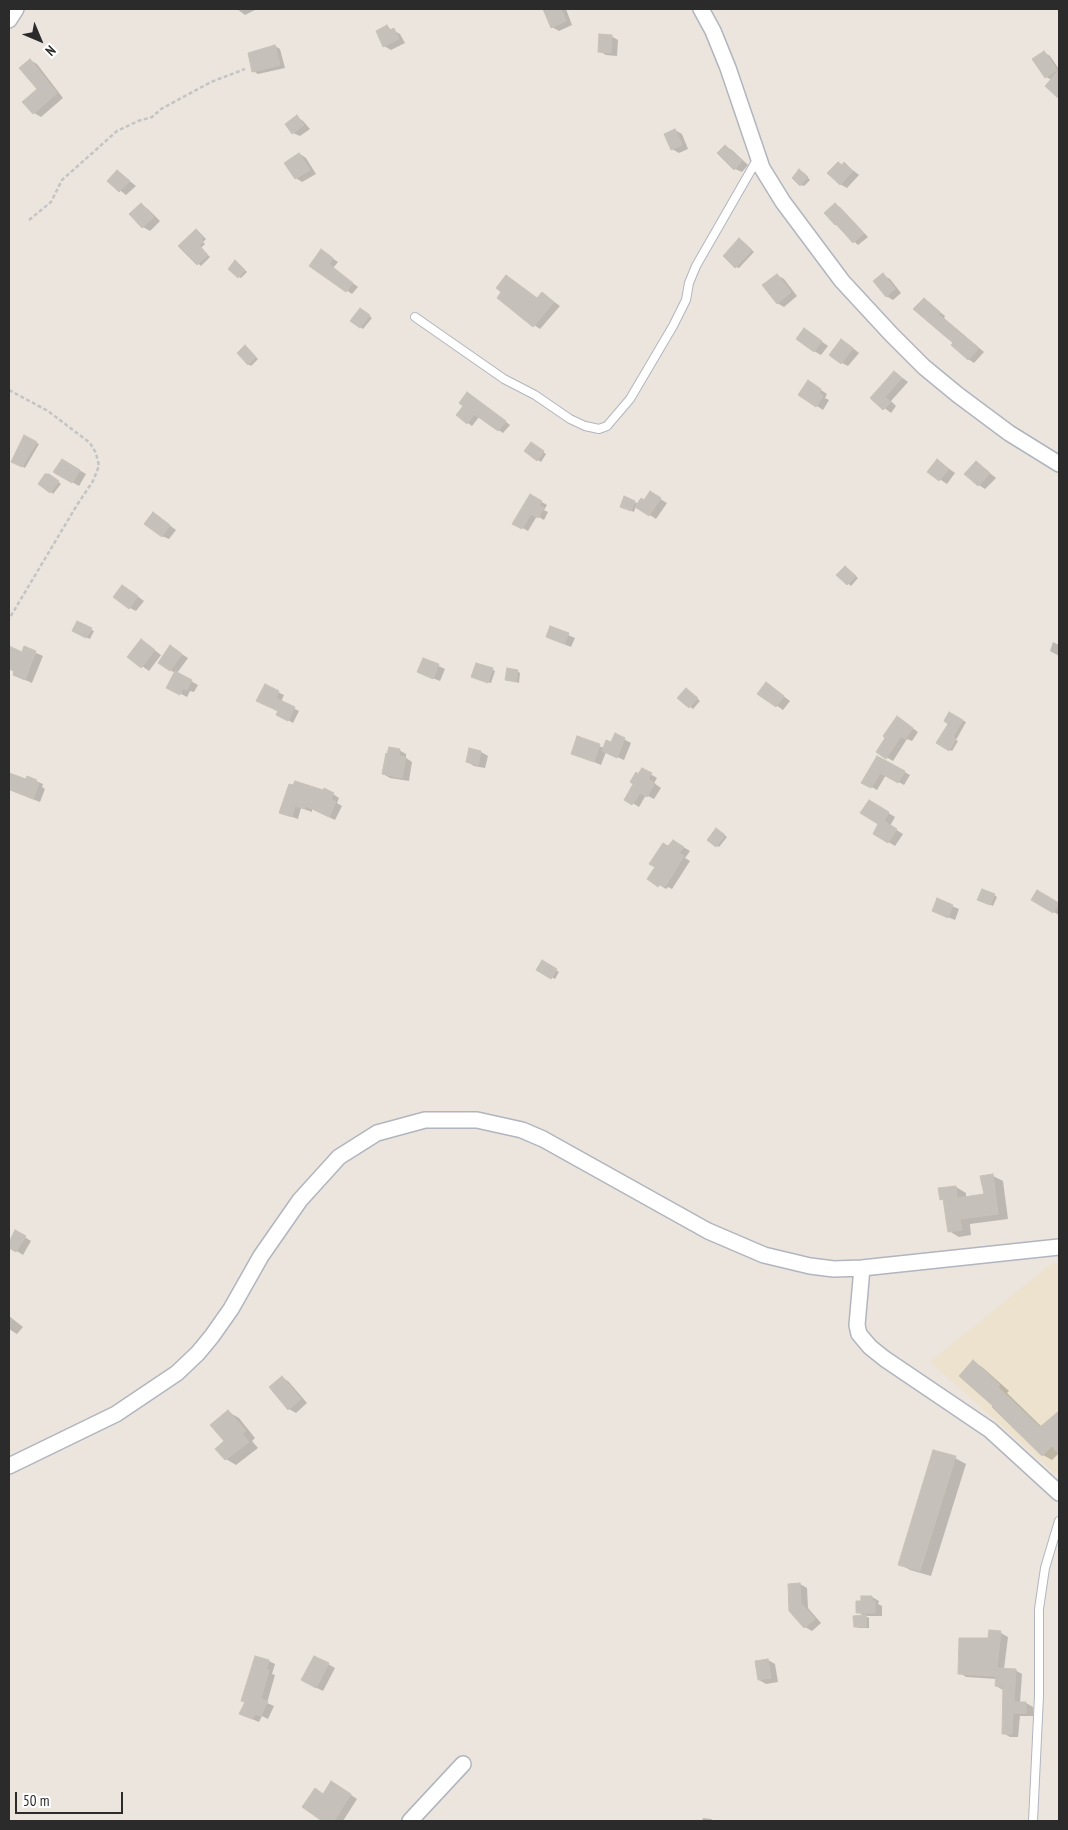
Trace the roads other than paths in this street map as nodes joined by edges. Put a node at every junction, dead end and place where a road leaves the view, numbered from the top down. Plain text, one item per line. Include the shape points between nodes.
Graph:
1 (16, 9) edge
2 (701, 9) edge
3 (9, 20) edge
4 (758, 158) junction
5 (415, 317) dead end
6 (1059, 464) edge
7 (1059, 1247) edge
8 (862, 1268) junction
9 (9, 1466) edge
10 (1059, 1493) edge
11 (1059, 1521) edge
12 (463, 1764) dead end
13 (410, 1821) edge
14 (1033, 1821) edge

1 - 3 street
2 - 4 street via 728,68
4 - 5 lane via 696,266 686,300 672,326 630,399 607,426 599,429 570,419 504,379
4 - 6 street via 783,202 842,281 891,334 924,367 965,400 1009,434
7 - 8 street
8 - 9 street via 810,1266 742,1246 708,1231 522,1130 468,1119 406,1124 363,1141 339,1157 320,1177 261,1256 231,1309 198,1354 116,1414
8 - 10 street via 858,1325 859,1334 870,1348 990,1430
11 - 14 lane via 1045,1568 1039,1609
12 - 13 street

